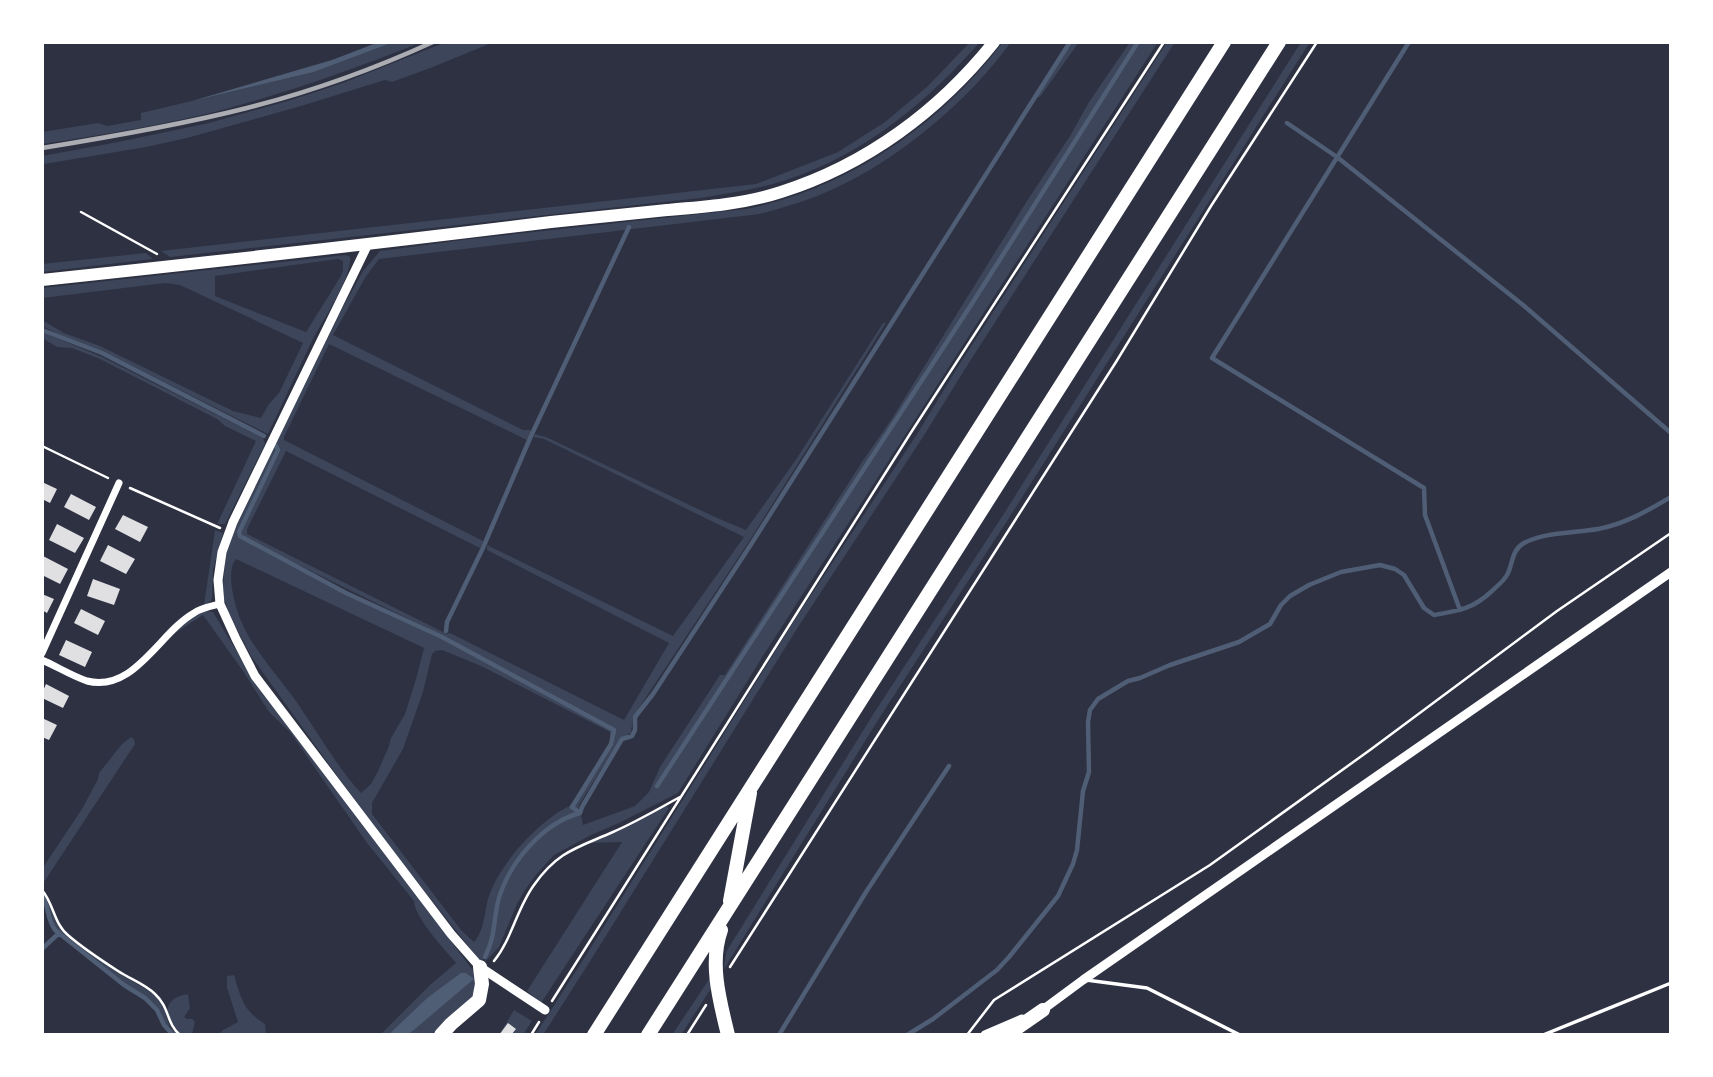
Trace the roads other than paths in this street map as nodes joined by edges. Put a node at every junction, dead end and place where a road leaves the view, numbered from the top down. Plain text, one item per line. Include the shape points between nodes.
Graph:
1 (993, 42) edge
2 (1224, 42) edge
3 (1279, 42) edge
4 (368, 244) junction
5 (42, 280) edge
6 (119, 483) road end
7 (1671, 572) edge
8 (220, 604) junction
9 (42, 653) edge
10 (42, 660) edge
11 (751, 786) junction
12 (729, 909) junction
13 (480, 967) junction
14 (1083, 980) junction
15 (1671, 983) edge
16 (546, 1010) road end
17 (1043, 1010) junction
18 (441, 1035) edge
19 (594, 1035) edge
20 (648, 1035) edge
21 (729, 1035) edge
22 (985, 1035) edge
23 (1007, 1035) edge
24 (1240, 1035) edge
25 (1543, 1035) edge

1 - 4 main road via 962,79 890,139 855,161 782,192 742,202
2 - 11 highway
3 - 12 highway
4 - 5 main road
4 - 8 street via 230,532 218,580
6 - 9 street
7 - 14 street
8 - 10 street via 194,613 123,677 87,680
8 - 13 street via 255,676
11 - 12 highway
11 - 19 highway
12 - 20 highway
12 - 21 highway via 715,956
13 - 16 street
13 - 18 highway via 480,1000
14 - 17 street
14 - 24 lane via 1147,988
15 - 25 lane
17 - 22 street
17 - 23 highway

